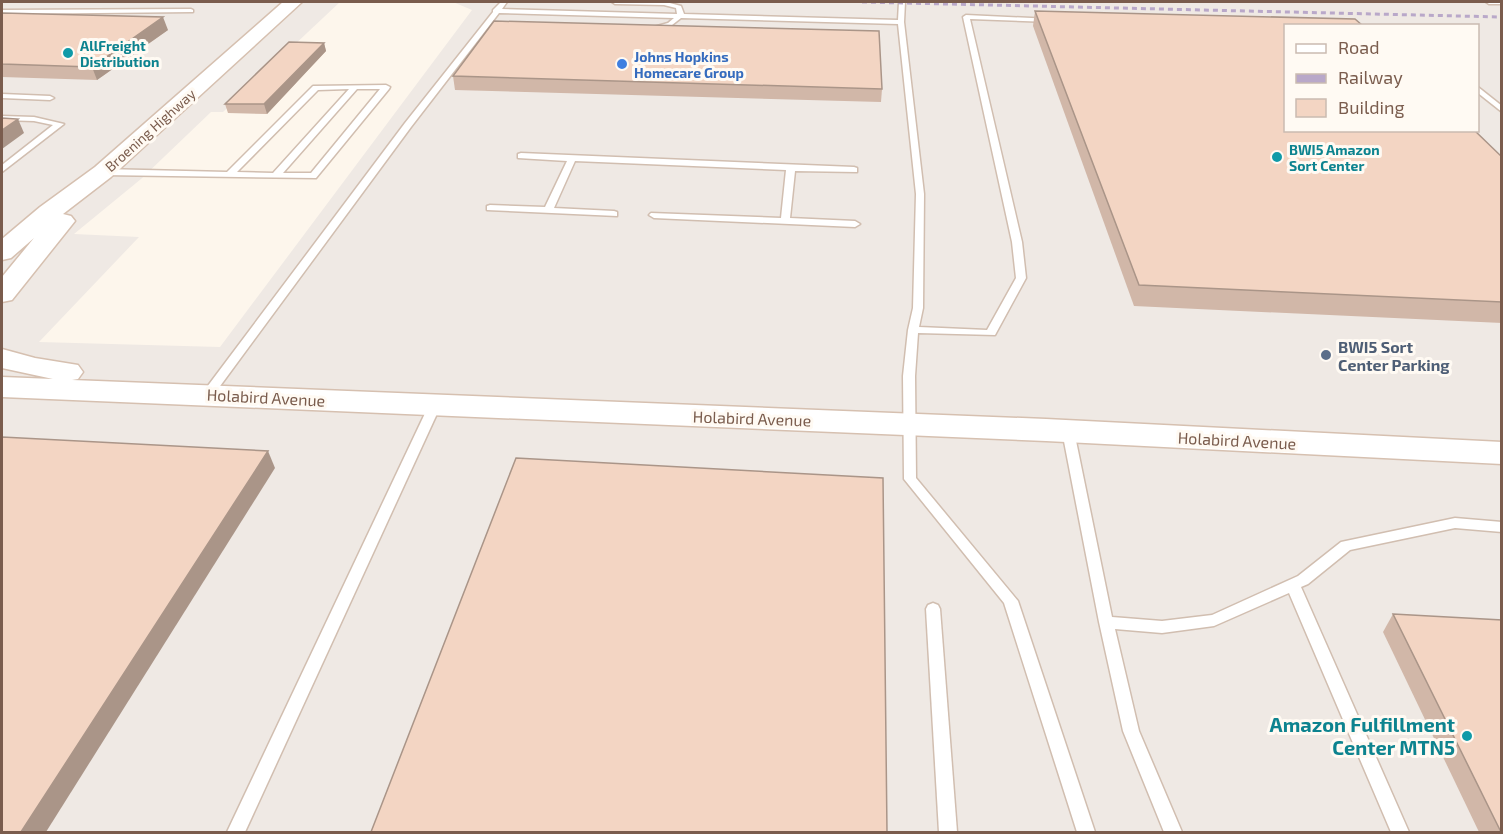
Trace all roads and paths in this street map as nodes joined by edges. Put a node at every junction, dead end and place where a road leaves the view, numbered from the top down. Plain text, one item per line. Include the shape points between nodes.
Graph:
1 (293, 2) edge
2 (504, 2) edge
3 (615, 2) edge
4 (902, 2) edge
5 (1489, 2) edge
6 (1502, 2) edge
7 (191, 11) dead end
8 (495, 11) junction
9 (2, 12) edge
10 (517, 12) junction
11 (681, 15) junction
12 (514, 20) edge
13 (1061, 20) edge
14 (901, 22) junction
15 (645, 29) edge
16 (356, 87) junction
17 (1479, 90) edge
18 (2, 96) edge
19 (50, 98) dead end
20 (1502, 110) edge
21 (2, 118) edge
22 (521, 156) dead end
23 (572, 159) junction
24 (791, 168) junction
25 (2, 169) edge
26 (854, 170) dead end
27 (103, 172) junction
28 (229, 175) junction
29 (275, 176) junction
30 (490, 208) dead end
31 (548, 210) junction
32 (614, 213) dead end
33 (654, 215) dead end
34 (785, 221) junction
35 (855, 224) dead end
36 (2, 252) edge
37 (2, 294) edge
38 (913, 330) junction
39 (2, 358) edge
40 (2, 387) edge
41 (208, 394) junction
42 (435, 405) junction
43 (910, 424) junction
44 (1068, 431) junction
45 (1502, 453) edge
46 (1502, 527) edge
47 (1293, 586) junction
48 (933, 609) dead end
49 (1106, 622) junction
50 (236, 832) edge
51 (948, 832) edge
52 (1086, 832) edge
53 (1173, 832) edge
54 (1400, 832) edge

1 - 27 main road, Broening Highway
2 - 8 lane
3 - 11 lane via 673,4 679,7
4 - 14 lane
5 - 6 lane
7 - 9 lane
8 - 10 lane
8 - 41 lane
10 - 11 lane
10 - 12 lane
11 - 14 lane
11 - 15 lane via 663,27
13 - 38 lane via 966,17 1017,242 1021,278 991,333
14 - 38 lane via 920,194 918,308
16 - 28 lane via 316,88
16 - 29 lane
16 - 29 lane via 386,87 313,176
17 - 20 lane
18 - 19 lane
21 - 25 lane via 60,124
22 - 23 lane
23 - 24 lane
23 - 31 lane
24 - 26 lane
24 - 34 lane
27 - 28 lane
27 - 36 main road, Broening Highway
27 - 37 main road
28 - 29 lane
30 - 31 lane
31 - 32 lane
33 - 34 lane
34 - 35 lane
38 - 43 lane
39 - 41 main road via 32,367
40 - 41 main road, Holabird Avenue
41 - 42 main road, Holabird Avenue
42 - 43 main road, Holabird Avenue
42 - 50 lane
43 - 44 main road, Holabird Avenue
43 - 52 lane via 910,479 1011,601
44 - 45 main road, Holabird Avenue
44 - 49 lane
46 - 47 lane via 1455,523 1346,546
47 - 49 lane via 1214,620 1162,627
47 - 54 lane
48 - 51 lane
49 - 53 lane via 1131,731

